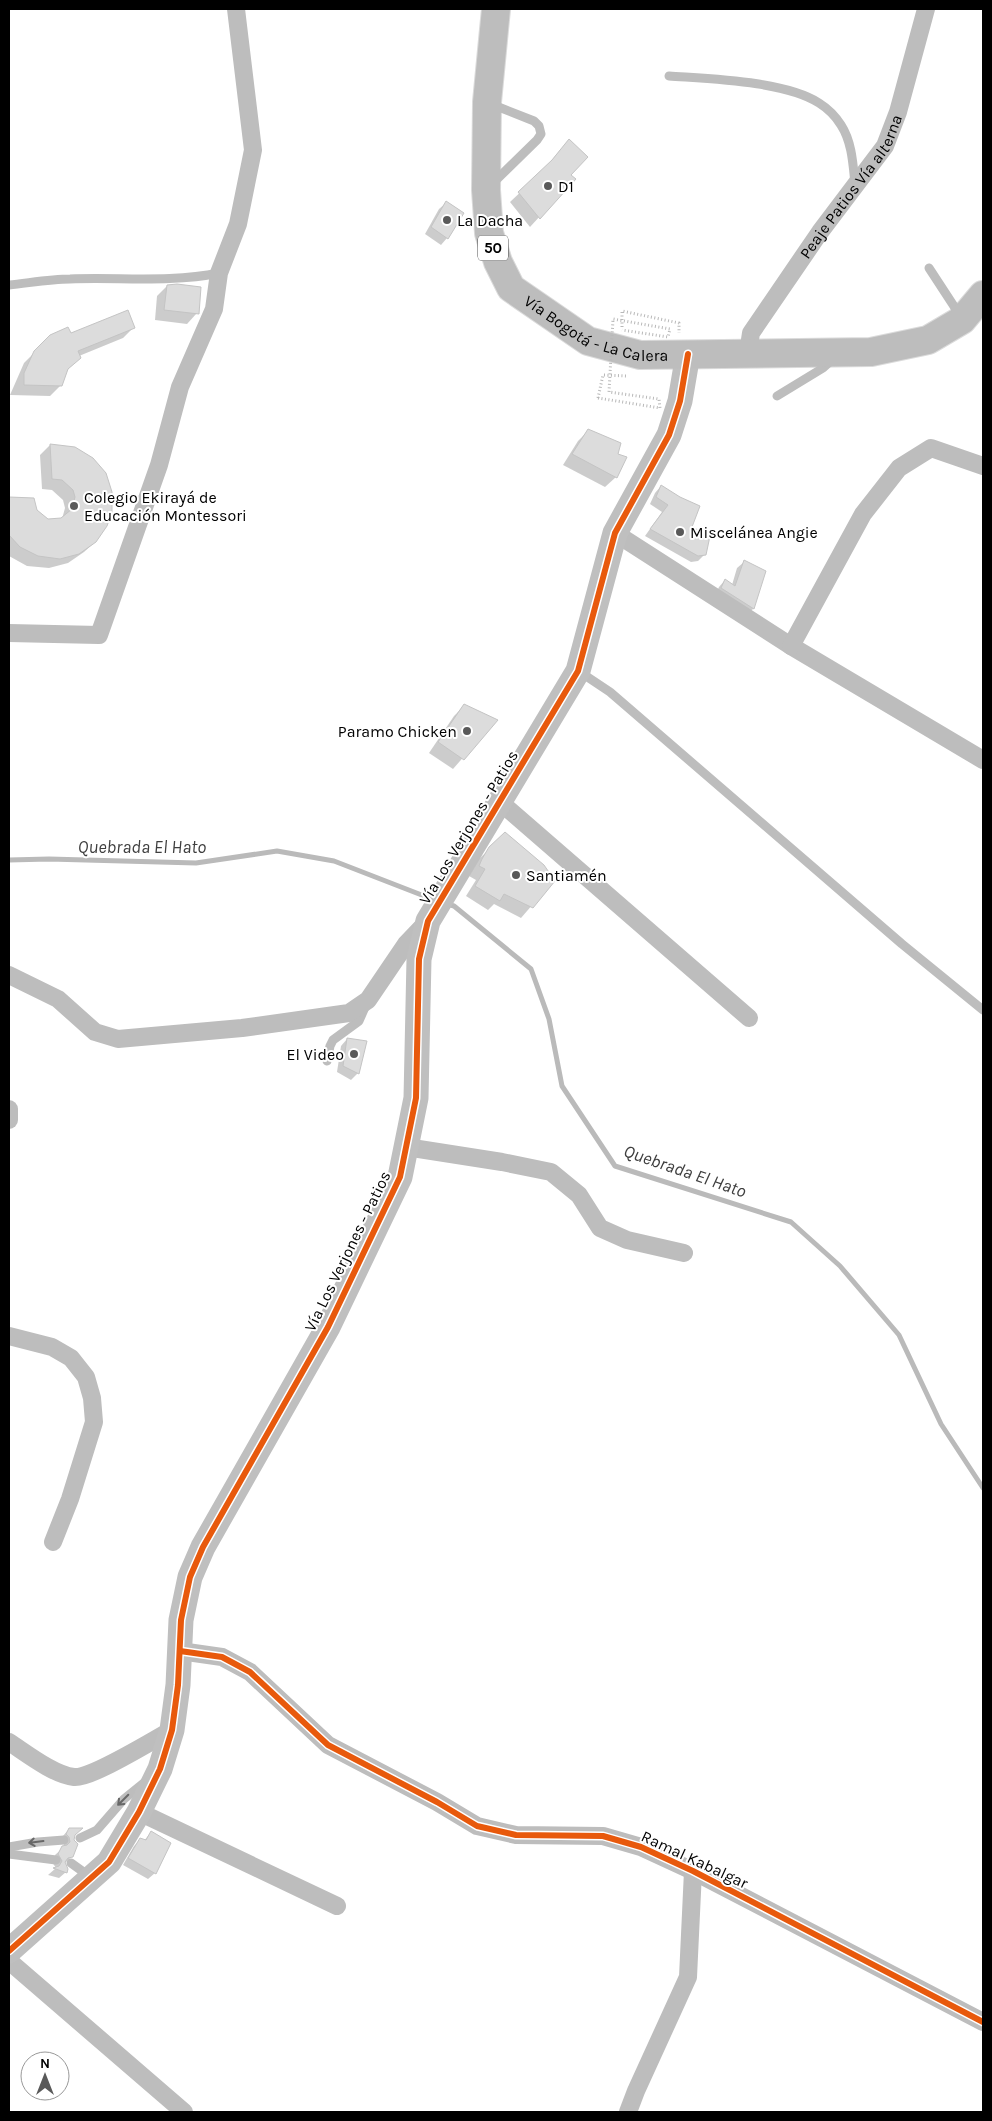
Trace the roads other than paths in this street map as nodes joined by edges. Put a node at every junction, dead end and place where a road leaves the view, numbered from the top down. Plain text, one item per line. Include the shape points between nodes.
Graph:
1 (236, 9) edge
2 (496, 9) edge
3 (926, 9) edge
4 (668, 76) dead end
5 (488, 102) junction
6 (855, 187) junction
7 (486, 190) junction
8 (929, 268) dead end
9 (219, 273) junction
10 (9, 284) edge
11 (983, 295) edge
12 (962, 320) junction
13 (688, 344) junction
14 (838, 352) junction
15 (748, 353) junction
16 (777, 396) dead end
17 (983, 466) edge
18 (616, 533) junction
19 (9, 633) edge
20 (791, 646) junction
21 (578, 671) junction
22 (983, 760) edge
23 (499, 801) junction
24 (436, 909) junction
25 (9, 975) edge
26 (368, 1000) junction
27 (983, 1010) edge
28 (749, 1018) dead end
29 (327, 1061) dead end
30 (9, 1109) edge
31 (9, 1120) edge
32 (406, 1147) junction
33 (684, 1253) dead end
34 (9, 1327) edge
35 (9, 1336) edge
36 (53, 1542) dead end
37 (180, 1651) junction
38 (172, 1730) junction
39 (9, 1742) edge
40 (160, 1769) junction
41 (139, 1812) junction
42 (80, 1838) dead end
43 (64, 1840) dead end
44 (9, 1847) edge
45 (9, 1854) edge
46 (56, 1860) dead end
47 (70, 1863) dead end
48 (693, 1871) junction
49 (91, 1878) junction
50 (336, 1906) dead end
51 (9, 1951) edge
52 (9, 1961) edge
53 (983, 2022) edge
54 (184, 2112) edge
55 (628, 2112) edge

1 - 9 street via 253,150 238,224
2 - 5 main road, Vía Bogotá - La Calera / 50
3 - 6 street, Peaje Patios Vía alterna via 898,112 885,146
4 - 6 lane via 751,83 790,91 819,102 841,125 851,147
5 - 7 main road, Vía Bogotá - La Calera / 50
5 - 7 lane via 534,121 540,134
6 - 15 street, Peaje Patios Vía alterna via 766,311 752,333
7 - 13 main road, Vía Bogotá - La Calera / 50 via 489,233 511,288 588,341 640,355
8 - 12 lane
9 - 10 lane via 200,277 70,279
9 - 19 street via 214,309 180,387 159,465 99,635
11 - 12 main road, Vía Bogotá - La Calera / 50
12 - 14 main road, Vía Bogotá - La Calera / 50 via 928,340 870,352
13 - 15 main road, Vía Bogotá - La Calera / 50
13 - 18 street, Vía Los Verjones - Patios via 680,402 669,435
14 - 15 main road, Vía Bogotá - La Calera / 50
14 - 16 lane via 823,368
17 - 20 street via 931,448 899,468 863,514
18 - 20 street
18 - 21 street, Vía Los Verjones - Patios
20 - 22 street
21 - 23 street, Vía Los Verjones - Patios
21 - 27 lane via 610,692
23 - 24 street, Vía Los Verjones - Patios
23 - 28 street
24 - 26 street via 406,944
24 - 32 street, Vía Los Verjones - Patios via 420,959 416,1098
25 - 26 street via 58,999 95,1032 118,1040 349,1014
26 - 29 lane via 359,1021 333,1040
30 - 31 street
32 - 33 street via 551,1172 579,1195 600,1228 628,1240
32 - 37 street, Vía Los Verjones - Patios via 400,1177 328,1327 203,1547 190,1577 181,1620
34 - 35 street
35 - 36 street via 52,1347 71,1358 86,1377 92,1398 94,1422
37 - 38 street, Vía Los Verjones - Patios
37 - 48 street, Ramal Kabalgar via 222,1657 250,1672 328,1745 477,1826 516,1835 603,1836 641,1846
38 - 39 street via 90,1774 74,1778 55,1771
38 - 40 street, Vía Los Verjones - Patios
40 - 41 street, Vía Los Verjones - Patios
40 -> 42 lane via 124,1799 97,1830
41 - 49 street, Vía Los Verjones - Patios via 109,1862
41 - 50 street
43 -> 44 lane
45 - 46 lane
47 - 49 lane
48 - 53 street, Ramal Kabalgar
48 - 55 street via 688,1977
49 - 51 street, Vía Los Verjones - Patios
52 - 54 street

